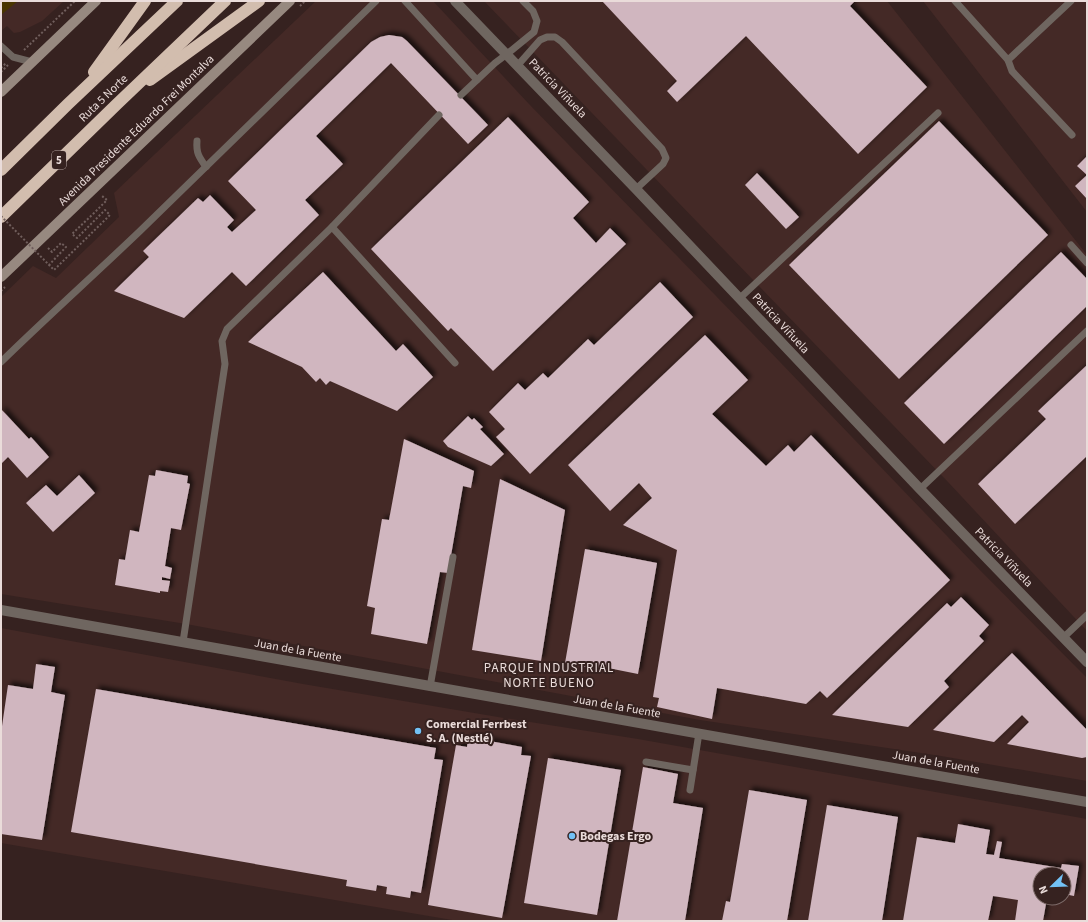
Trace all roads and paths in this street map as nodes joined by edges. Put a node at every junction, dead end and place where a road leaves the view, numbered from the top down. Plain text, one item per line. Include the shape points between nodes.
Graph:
1 (75, 1) edge
2 (96, 1) edge
3 (145, 1) edge
4 (177, 1) edge
5 (224, 1) edge
6 (258, 1) edge
7 (290, 1) edge
8 (376, 1) edge
9 (405, 1) edge
10 (456, 1) edge
11 (523, 1) edge
12 (955, 1) edge
13 (1071, 1) edge
14 (1, 46) edge
15 (507, 54) junction
16 (16, 58) junction
17 (1008, 60) junction
18 (32, 62) junction
19 (518, 65) junction
20 (1, 72) edge
21 (477, 80) junction
22 (1, 92) edge
23 (461, 95) dead end
24 (68, 104) junction
25 (116, 104) junction
26 (938, 113) dead end
27 (439, 115) dead end
28 (1072, 135) dead end
29 (197, 140) dead end
30 (206, 167) junction
31 (1, 170) edge
32 (636, 189) junction
33 (102, 196) dead end
34 (1, 216) edge
35 (332, 227) junction
36 (1071, 245) dead end
37 (52, 252) dead end
38 (1087, 263) edge
39 (48, 265) junction
40 (1, 277) edge
41 (740, 298) junction
42 (1087, 331) edge
43 (1, 362) edge
44 (455, 363) dead end
45 (920, 489) junction
46 (453, 557) dead end
47 (1, 610) edge
48 (1087, 615) edge
49 (1063, 638) junction
50 (183, 642) junction
51 (1087, 662) edge
52 (430, 687) junction
53 (698, 733) junction
54 (646, 762) dead end
55 (693, 770) junction
56 (690, 790) dead end
57 (1087, 802) edge

1 - 16 path
2 - 18 main road
3 - 24 highway
4 - 24 highway, Ruta 5 Norte
5 - 25 highway, Ruta 5 Norte / 5
6 - 25 highway
7 - 40 main road, Avenida Presidente Eduardo Frei Montalva
8 - 30 lane
9 - 21 lane
10 - 15 street, Patricia Viñuela
11 - 15 lane via 537,21 534,32
12 - 17 lane
13 - 17 lane
14 - 16 lane
15 - 19 street, Patricia Viñuela
15 - 21 lane
16 - 18 lane
16 - 20 path
17 - 28 lane via 1012,71
18 - 22 main road
19 - 32 street, Patricia Viñuela
19 - 32 lane via 540,40 555,37 562,42 665,154 663,164
21 - 23 lane
24 - 31 highway, Ruta 5 Norte
25 - 34 highway, Ruta 5 Norte / 5
26 - 41 lane
27 - 35 lane
29 - 30 lane via 196,149
30 - 43 lane
32 - 41 street, Patricia Viñuela
33 - 39 path, bridge via 107,200 72,234 77,238 105,210 110,215 54,270
34 - 39 path, bridge
35 - 44 lane
35 - 50 lane via 227,329 222,341 225,364
36 - 38 lane
37 - 39 path via 61,243 66,248
41 - 45 street, Patricia Viñuela
42 - 45 lane
45 - 49 street, Patricia Viñuela
46 - 52 lane
47 - 50 street, Juan de la Fuente
48 - 49 lane
49 - 51 street, Patricia Viñuela
50 - 52 street, Juan de la Fuente
52 - 53 street, Juan de la Fuente
53 - 55 lane
53 - 57 street, Juan de la Fuente
54 - 55 lane
55 - 56 lane

